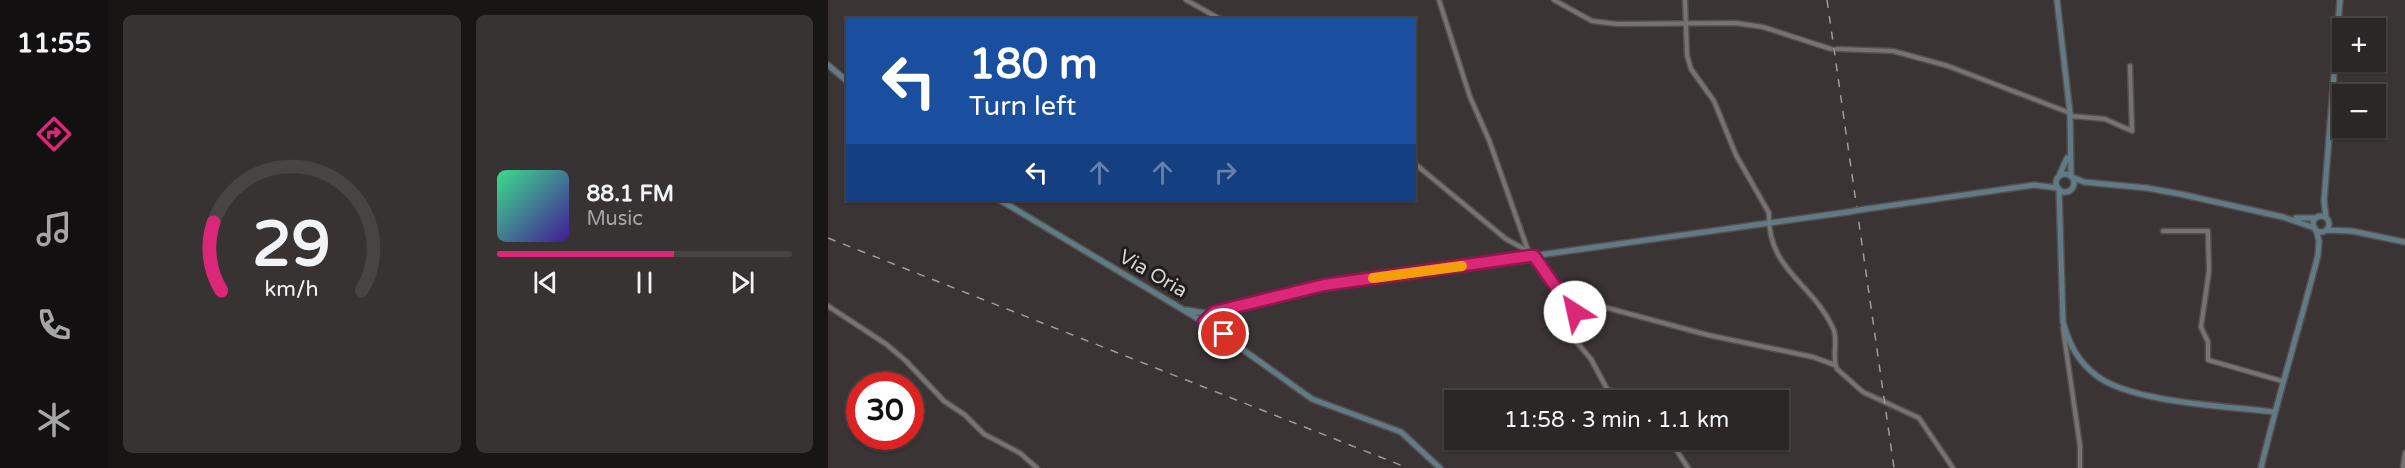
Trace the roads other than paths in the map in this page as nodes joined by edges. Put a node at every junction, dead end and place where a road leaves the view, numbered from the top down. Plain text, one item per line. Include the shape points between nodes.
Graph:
1 (1186, 0) edge
2 (1439, 0) edge
3 (1554, 0) edge
4 (1685, 0) edge
5 (2057, 0) edge
6 (2340, 0) edge
7 (1218, 18) edge
8 (1685, 25) junction
9 (1831, 49) dead end
10 (1837, 49) dead end
11 (828, 65) edge
12 (2130, 66) dead end
13 (846, 80) edge
14 (2070, 115) junction
15 (2069, 150) junction
16 (1416, 166) edge
17 (2059, 176) junction
18 (2071, 177) junction
19 (2097, 183) junction
20 (2034, 185) junction
21 (2059, 189) junction
22 (2070, 190) junction
23 (1002, 201) edge
24 (2324, 201) junction
25 (2060, 209) junction
26 (2283, 217) junction
27 (2316, 217) junction
28 (2327, 219) junction
29 (1769, 223) junction
30 (2315, 229) junction
31 (2326, 230) junction
32 (2163, 231) dead end
33 (2352, 231) junction
34 (2405, 242) edge
35 (2319, 246) junction
36 (1530, 254) junction
37 (1267, 298) junction
38 (1574, 299) junction
39 (828, 306) edge
40 (1182, 309) junction
41 (1214, 312) junction
42 (1226, 312) junction
43 (2063, 322) junction
44 (1205, 323) junction
45 (1228, 339) junction
46 (1835, 365) junction
47 (2282, 381) junction
48 (1609, 390) edge
49 (2274, 412) junction
50 (1676, 450) edge
51 (2405, 453) edge
52 (1037, 468) edge
53 (1440, 468) edge
54 (1688, 468) edge
55 (1953, 468) edge
56 (2080, 468) edge
57 (2261, 468) edge
58 (2403, 468) edge

1 - 7 street
2 - 36 street via 1470,97 1490,140
3 - 8 street via 1586,20
4 - 8 street
5 - 14 main road
6 - 24 main road
8 - 9 street via 1745,24
8 - 29 street via 1692,69 1714,102 1736,155 1769,213
10 - 14 street via 1893,51 1948,66
11 - 13 main road
12 - 14 street via 2132,131 2105,119
14 - 15 main road
15 - 17 main road
15 - 18 main road
16 - 36 street
17 - 18 main road
17 - 20 main road
17 - 21 main road
18 - 19 main road
18 - 22 main road via 2074,182
19 - 22 main road
19 - 26 main road via 2147,188
20 - 21 main road
20 - 29 main road, bridge
21 - 22 main road
21 - 25 main road
22 - 25 main road
23 - 40 main road, Via Oria
24 - 27 main road
24 - 28 main road
25 - 43 main road
26 - 27 main road
26 - 30 main road
27 - 28 main road
27 - 30 main road
28 - 31 main road
28 - 33 main road
29 - 36 main road
29 - 46 street via 1779,260 1815,299 1833,330
30 - 31 main road
30 - 35 main road
31 - 33 main road
31 - 35 main road
32 - 47 street via 2208,231 2209,271 2201,331 2208,342 2210,362
33 - 34 main road
35 - 47 main road
36 - 37 main road via 1324,285
36 - 38 street via 1555,286
37 - 41 main road
37 - 42 main road
38 - 46 street via 1708,336
38 - 48 street via 1573,338
39 - 52 street via 886,344 984,434 1020,453
40 - 41 main road
40 - 44 main road, Via Oria
41 - 44 main road
42 - 44 main road
42 - 45 main road via 1219,323
43 - 49 main road via 2083,363 2097,376 2122,389
43 - 56 street
44 - 45 main road, Via Oria
45 - 53 main road, Via Oria via 1317,403 1401,432
46 - 55 street via 1860,390 1919,418
47 - 49 main road
49 - 57 main road
50 - 54 street
51 - 58 street

